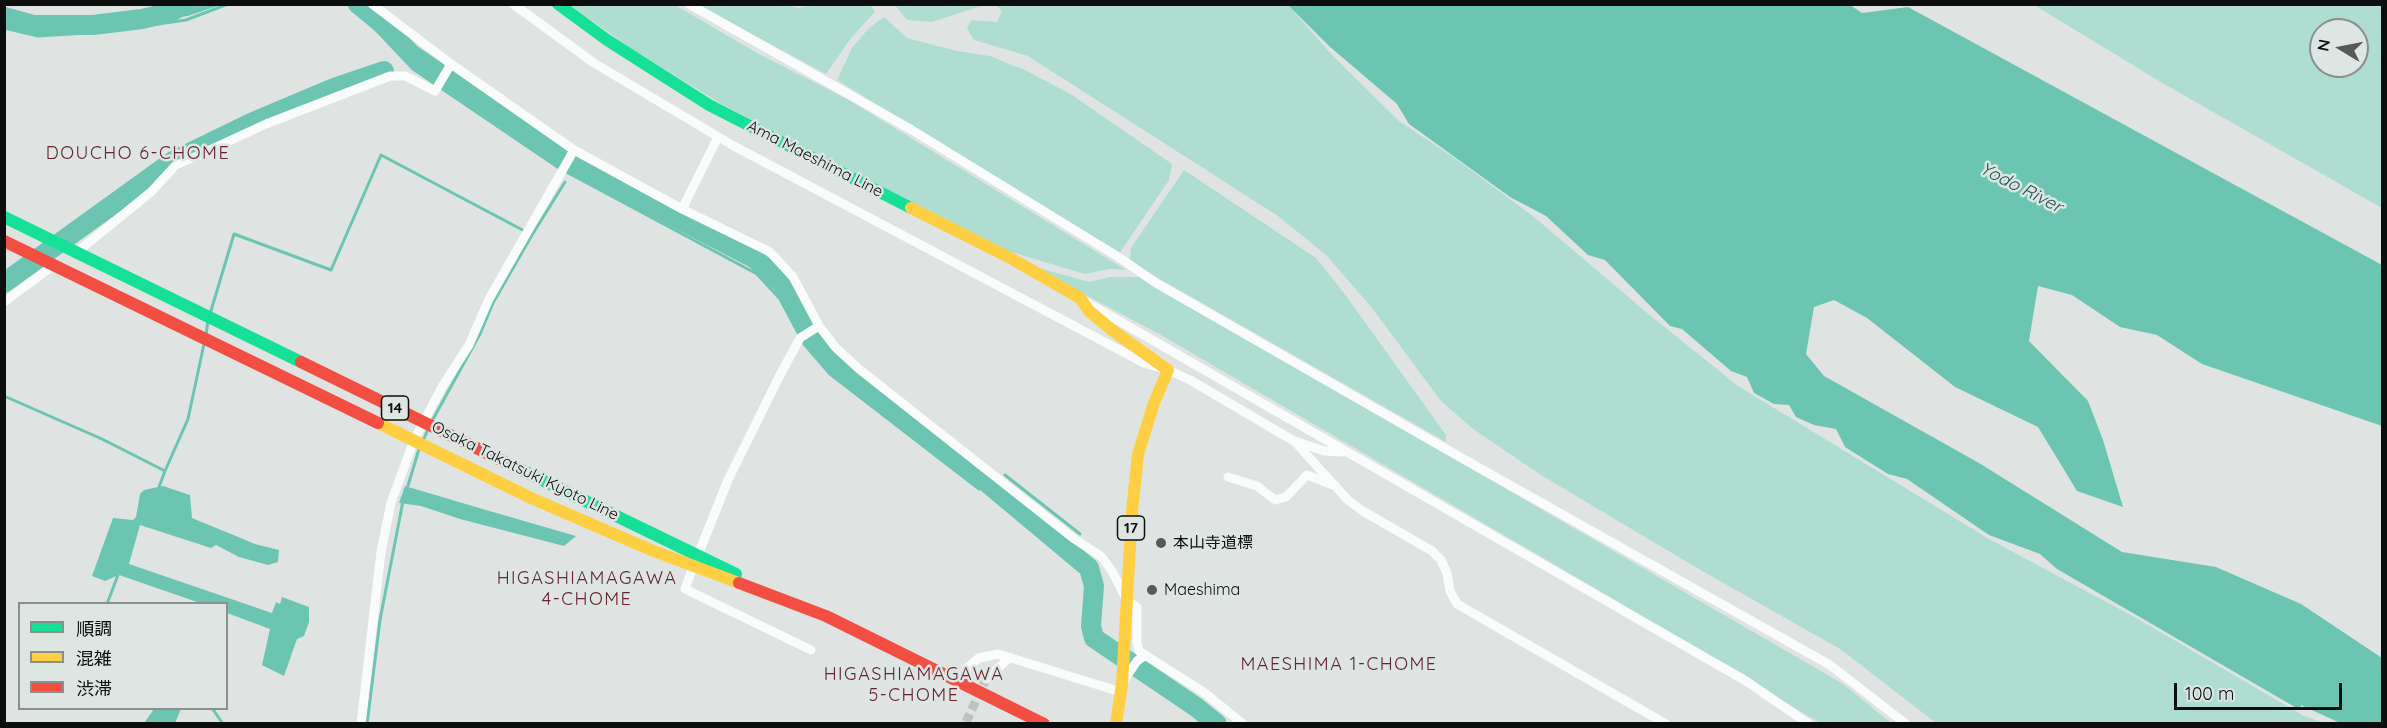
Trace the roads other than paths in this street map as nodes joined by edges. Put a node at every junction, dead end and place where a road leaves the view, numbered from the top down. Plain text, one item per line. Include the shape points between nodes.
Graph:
1 (372, 4) edge
2 (513, 4) edge
3 (558, 4) edge
4 (689, 4) edge
5 (450, 67) junction
6 (718, 137) junction
7 (574, 150) junction
8 (682, 209) junction
9 (4, 217) edge
10 (4, 241) edge
11 (77, 252) junction
12 (54, 265) junction
13 (1080, 298) junction
14 (4, 302) edge
15 (819, 326) junction
16 (1168, 370) junction
17 (424, 422) junction
18 (414, 440) junction
19 (1294, 441) junction
20 (1347, 453) junction
21 (1228, 477) dead end
22 (1335, 486) junction
23 (695, 561) junction
24 (1127, 601) junction
25 (811, 651) dead end
26 (1144, 656) junction
27 (1010, 657) junction
28 (986, 680) tunnel mouth
29 (963, 682) junction
30 (1122, 688) junction
31 (361, 723) edge
32 (1044, 723) edge
33 (1116, 723) edge
34 (1244, 723) edge
35 (1666, 723) edge
36 (1809, 723) edge
37 (1906, 723) edge

1 - 5 street
2 - 6 street via 594,63
3 - 13 main road, Ama Maeshima Line via 709,105 1012,259
4 - 37 street via 912,130 1156,283 1830,665
5 - 7 street
5 - 11 street via 435,91 405,76 390,76 266,124 175,166 151,192
6 - 8 street
6 - 16 street via 1144,363
7 - 8 street
7 - 17 street
8 - 15 street via 770,252 793,277
9 - 11 main road, Osaka Takatsuki Kyoto Line / 14
10 - 12 main road, Osaka Takatsuki Kyoto Line / 14
11 - 17 main road, Osaka Takatsuki Kyoto Line / 14
12 - 14 street
12 - 18 main road, Osaka Takatsuki Kyoto Line / 14
13 - 16 main road, Ama Maeshima Line via 1112,330
13 - 20 street
15 - 23 street via 800,338 780,375 728,480
15 - 24 street via 859,369 1102,557
16 - 19 street
16 - 24 main road, 17 via 1138,454
17 - 18 street
17 - 23 main road, Osaka Takatsuki Kyoto Line / 14
18 - 23 main road, Osaka Takatsuki Kyoto Line / 14 via 531,498
18 - 31 street via 391,503 381,552
19 - 20 street via 1324,451
19 - 22 street
20 - 36 street via 1746,681
21 - 22 street via 1257,486 1275,500 1286,496 1307,475
22 - 35 street via 1360,510 1432,551 1441,560 1457,604
23 - 25 street via 686,589
23 - 29 main road, Osaka Takatsuki Kyoto Line / 14 via 826,616
24 - 26 street via 1137,607 1137,643
24 - 30 main road, 17
26 - 30 street
26 - 34 street via 1205,693
27 - 28 street
27 - 29 street via 998,654 979,658 967,668
27 - 30 street
29 - 32 main road, Osaka Takatsuki Kyoto Line / 14
30 - 33 main road, 17

